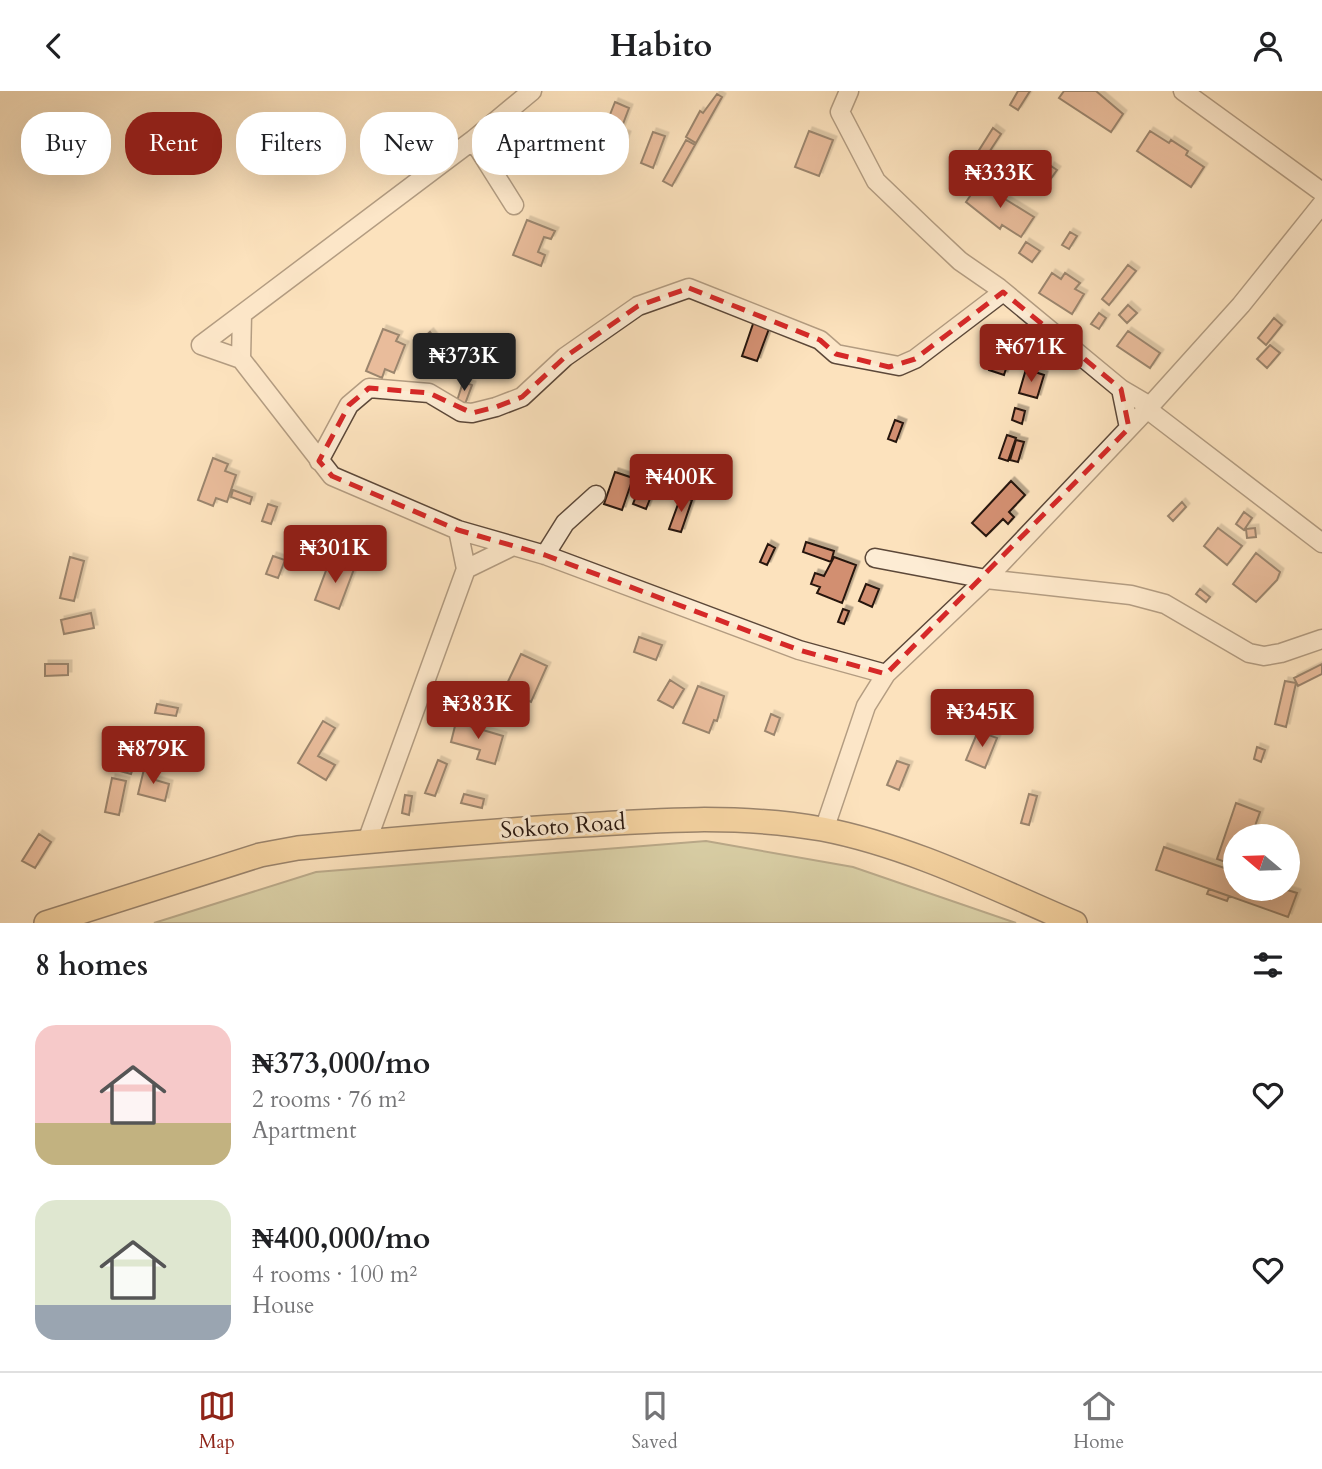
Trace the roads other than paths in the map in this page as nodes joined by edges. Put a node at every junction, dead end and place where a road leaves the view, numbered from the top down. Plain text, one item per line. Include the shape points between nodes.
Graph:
1 (532, 91) edge
2 (849, 91) edge
3 (1183, 91) edge
4 (507, 112) edge
5 (472, 141) edge
6 (495, 175) edge
7 (1322, 192) edge
8 (1322, 204) edge
9 (514, 205) dead end
10 (1003, 292) junction
11 (242, 314) junction
12 (241, 359) junction
13 (1121, 389) junction
14 (1149, 408) junction
15 (1129, 428) junction
16 (319, 461) junction
17 (597, 495) dead end
18 (457, 530) junction
19 (1322, 543) edge
20 (510, 547) junction
21 (545, 555) junction
22 (875, 558) dead end
23 (466, 569) junction
24 (986, 579) junction
25 (1322, 639) edge
26 (886, 674) junction
27 (824, 830) junction
28 (367, 841) junction
29 (46, 923) edge
30 (88, 923) edge
31 (1038, 923) edge
32 (1075, 923) edge

1 - 4 street
2 - 10 street via 840,112 876,181 960,261
3 - 7 street
5 - 11 street
6 - 9 street
8 - 14 street via 1241,305
10 - 13 street
10 - 16 street via 915,359 889,366 836,353 820,340 689,288 638,306 565,357 522,397 496,407 472,414 429,393 369,389 349,405
11 - 12 street
11 - 12 street via 201,345
12 - 16 street
13 - 14 street
13 - 15 street
14 - 15 street
14 - 19 street
15 - 24 street
16 - 18 street via 332,476
17 - 21 street via 565,523
18 - 20 street
18 - 23 street
20 - 21 street
20 - 23 street
21 - 26 street via 799,650
22 - 24 street
23 - 28 street
24 - 25 street via 1131,595 1165,604 1249,653 1265,656
24 - 26 street
26 - 27 street via 866,706
27 - 28 main road, Sokoto Road via 755,821 655,820
27 - 32 main road, Sokoto Road via 909,854
28 - 29 main road, Sokoto Road via 260,855
30 - 31 main road, Sokoto Road via 260,869 297,862 653,834 752,835 821,844 904,868

